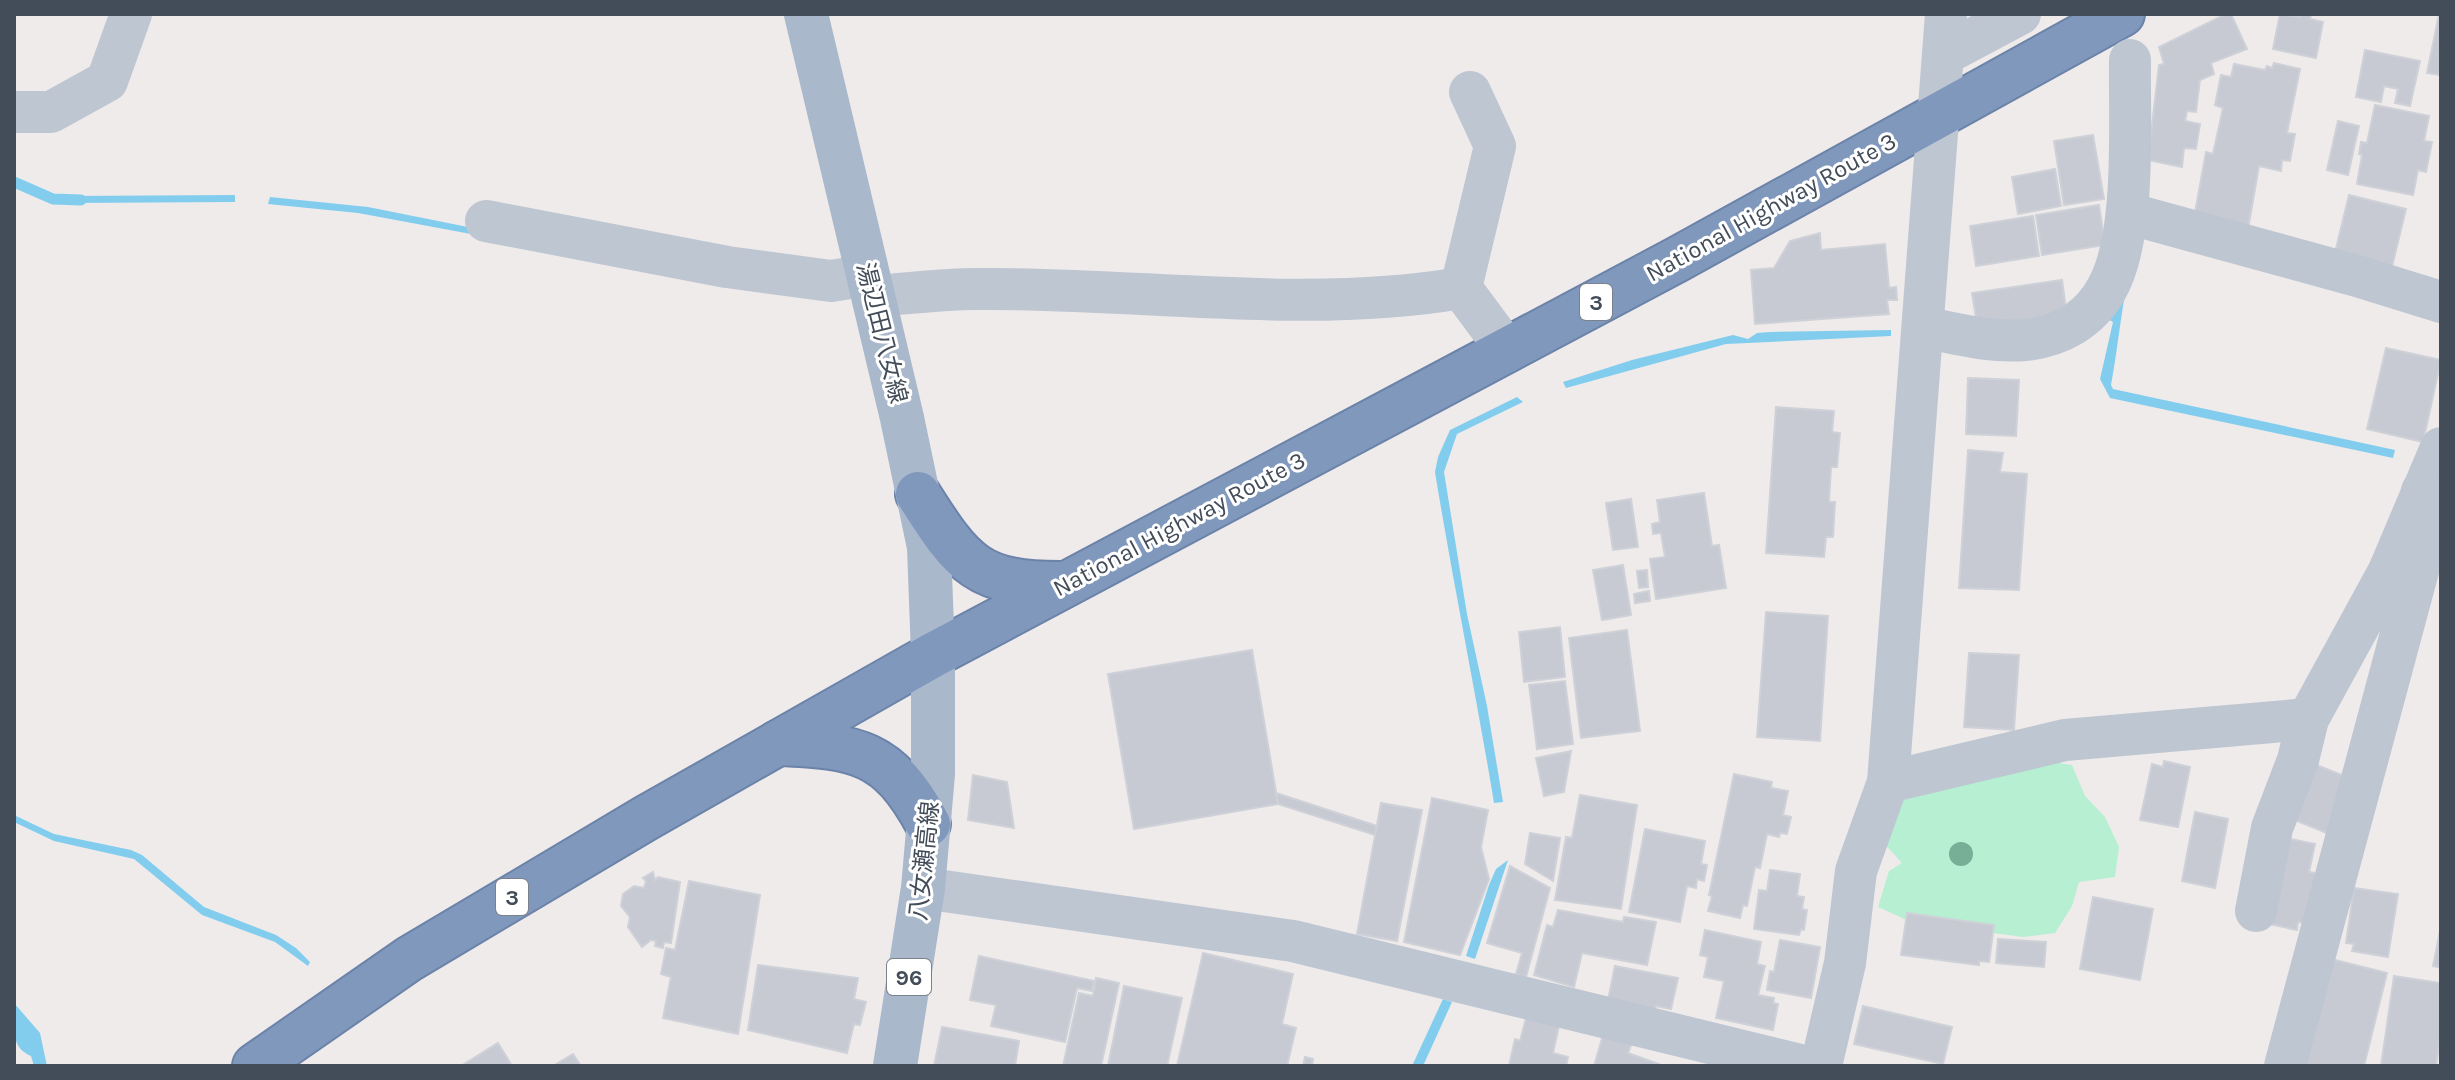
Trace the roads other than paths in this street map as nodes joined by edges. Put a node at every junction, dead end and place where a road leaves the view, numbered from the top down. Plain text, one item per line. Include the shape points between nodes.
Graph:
1 (131, 14) edge
2 (806, 14) edge
3 (1946, 14) edge
4 (2020, 14) edge
5 (2122, 14) edge
6 (1943, 55) junction
7 (2130, 60) dead end
8 (1470, 92) dead end
9 (14, 112) edge
10 (1939, 116) junction
11 (2127, 213) junction
12 (486, 221) dead end
13 (870, 286) junction
14 (1461, 288) junction
15 (2441, 302) edge
16 (1923, 327) junction
17 (1507, 350) junction
18 (2441, 448) edge
19 (2422, 491) junction
20 (918, 494) junction
21 (1066, 584) junction
22 (933, 655) junction
23 (2308, 719) junction
24 (778, 743) junction
25 (1888, 782) junction
26 (928, 824) junction
27 (923, 888) junction
28 (2256, 911) dead end
29 (255, 1066) edge
30 (895, 1066) edge
31 (1804, 1066) edge
32 (1821, 1066) edge
33 (2285, 1066) edge

1 - 9 street via 107,81 51,112
2 - 13 main road, 湯辺田八女線
3 - 6 street
4 - 6 street
5 - 10 highway, National Highway Route 3 / 3
6 - 10 street
7 - 11 street
8 - 14 street via 1495,146
10 - 16 street
10 - 17 highway, National Highway Route 3 / 3
11 - 15 street
11 - 16 street via 2107,289 2086,316 2063,331 2027,340 1983,339
12 - 13 street via 742,269
13 - 14 street via 1297,299
13 - 20 main road, 湯辺田八女線
14 - 17 street
16 - 25 street
17 - 21 highway, National Highway Route 3 / 3
18 - 19 street
19 - 23 street via 2389,571
19 - 33 street via 2423,552
20 - 21 highway via 959,555 977,568 1029,585
20 - 22 main road, 湯辺田八女線 via 929,547
21 - 22 highway, National Highway Route 3 / 3
22 - 24 highway, National Highway Route 3 / 3
22 - 26 main road, 八女瀬高線 / 96
23 - 25 street via 2065,740
23 - 28 street via 2272,828
24 - 26 highway via 821,744 870,757 892,772
24 - 29 highway, National Highway Route 3 / 3 via 409,959
25 - 32 street via 1856,871 1845,963
26 - 27 main road, 八女瀬高線 / 96
27 - 30 main road, 八女瀬高線 / 96
27 - 31 street via 1293,941

